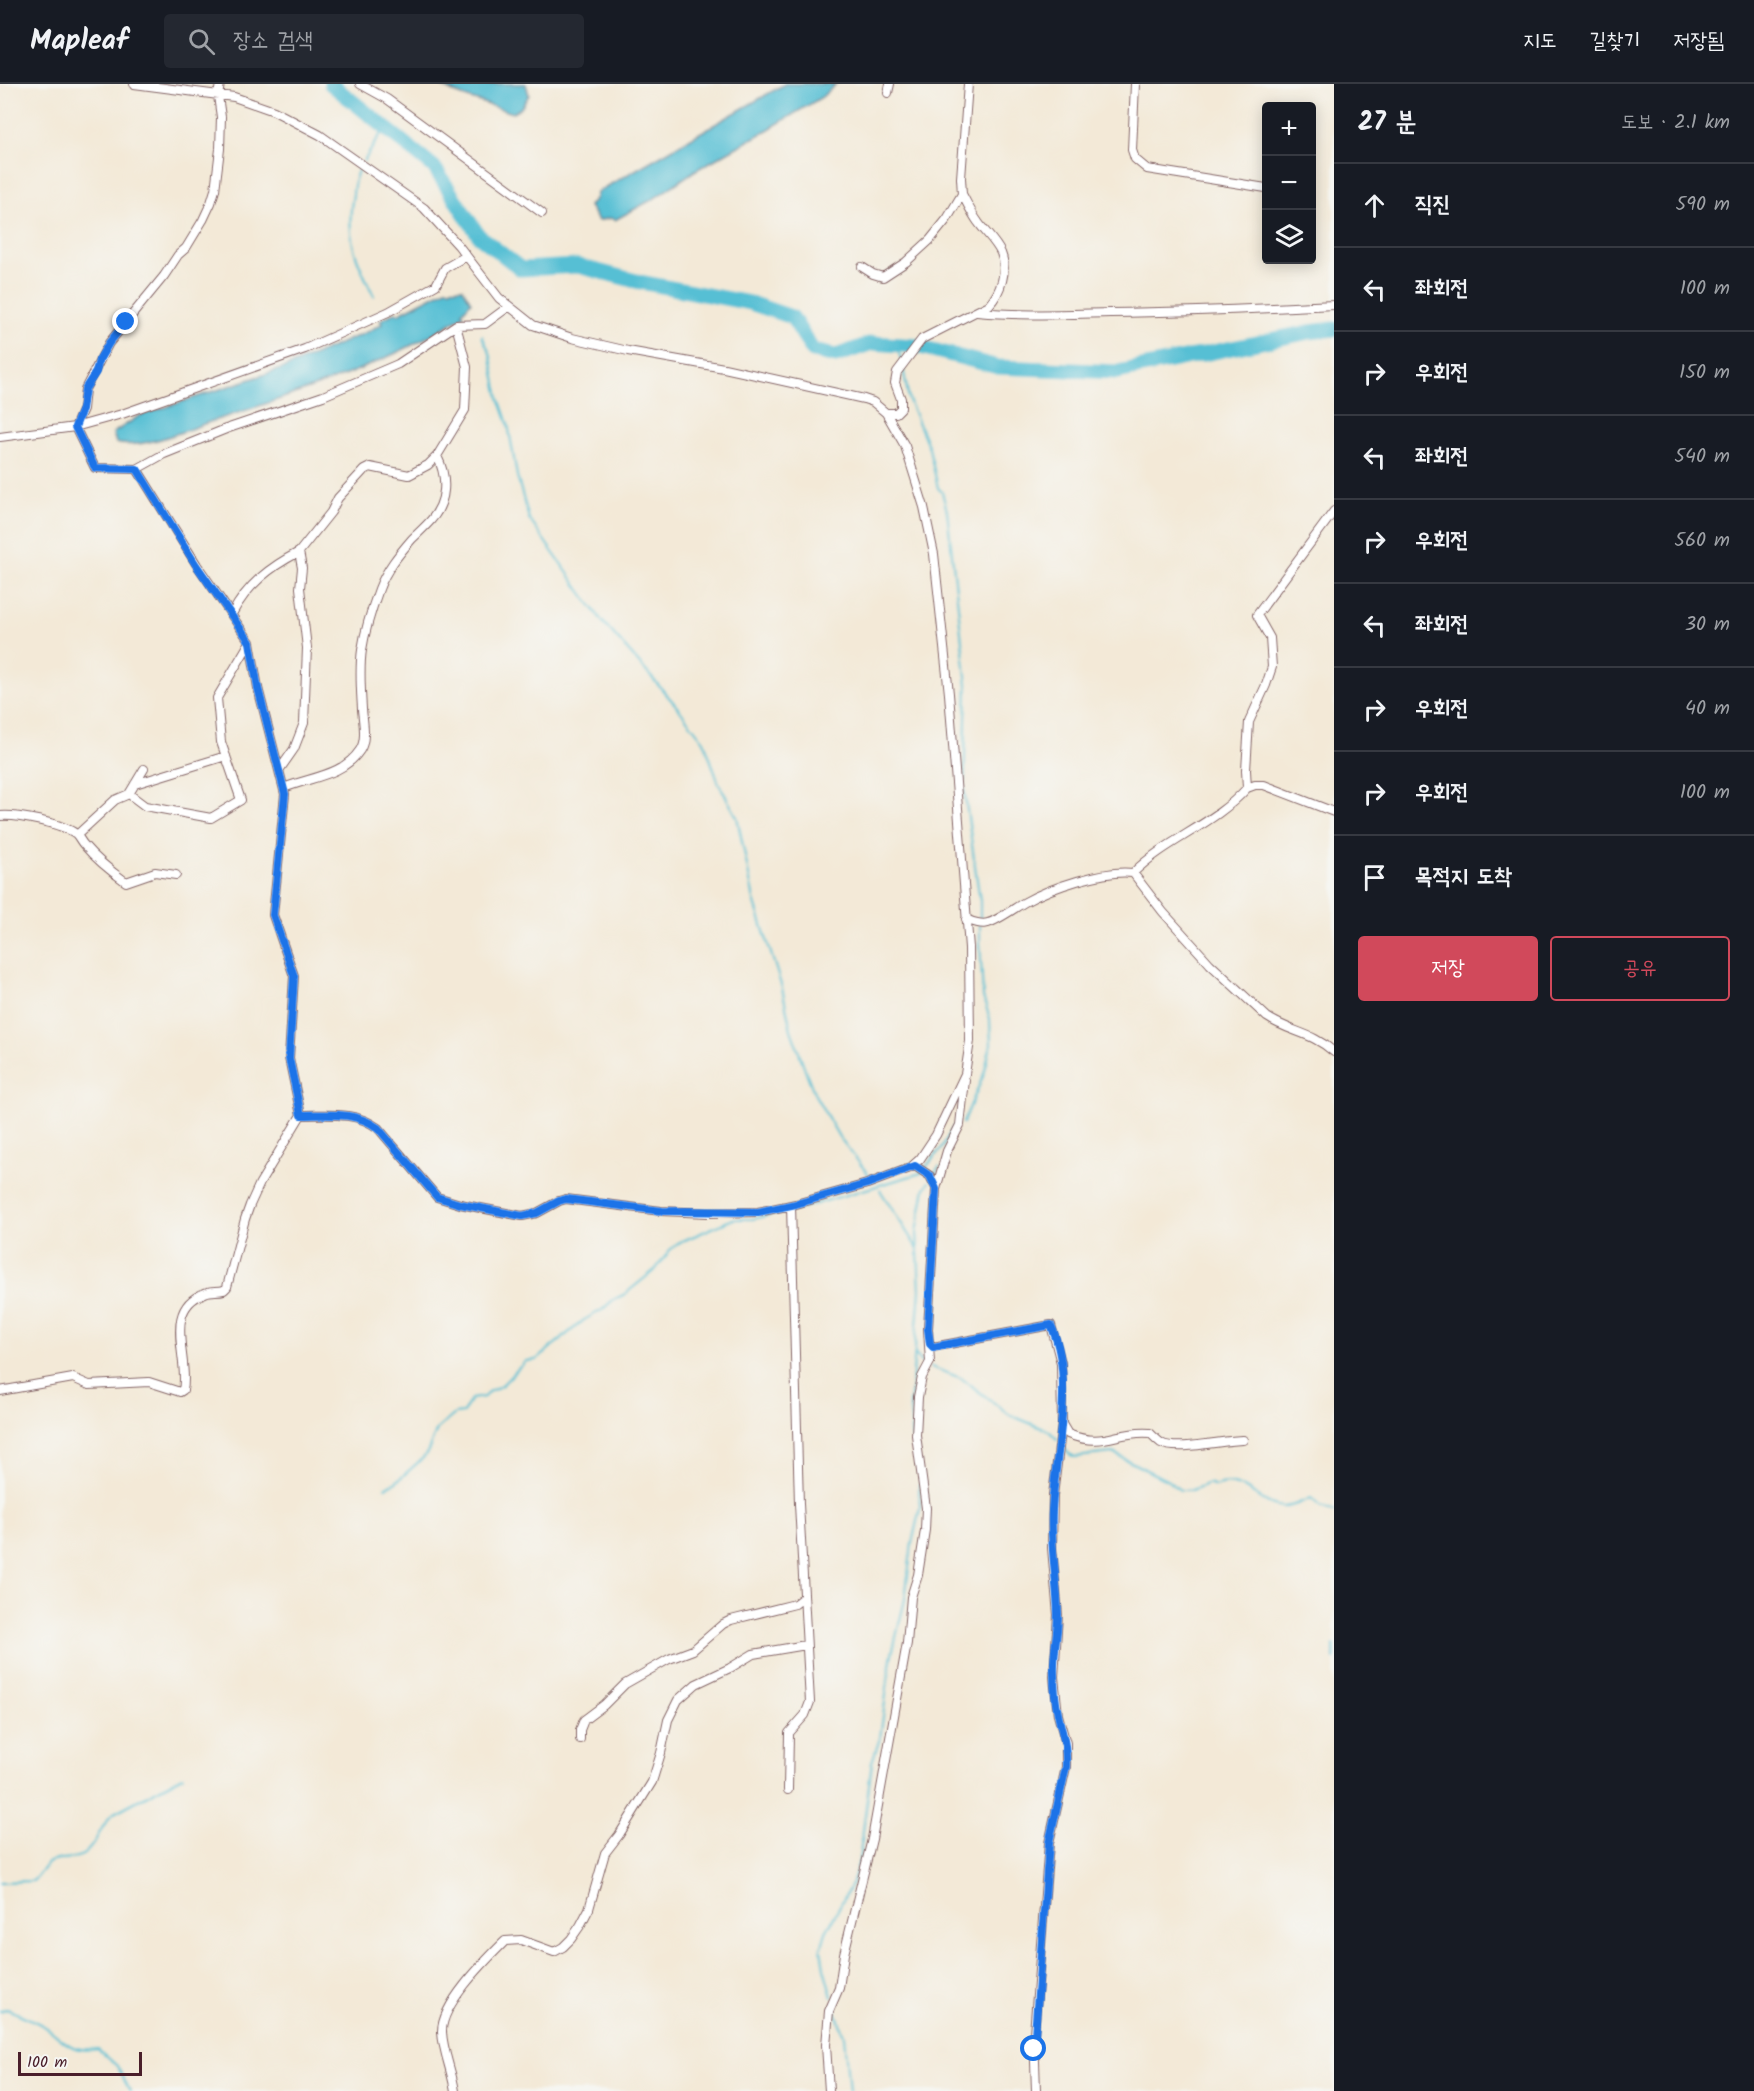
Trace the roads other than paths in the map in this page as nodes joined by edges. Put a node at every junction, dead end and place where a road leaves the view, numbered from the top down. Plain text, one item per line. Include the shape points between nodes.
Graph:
1 (134, 84) edge
2 (360, 84) edge
3 (891, 84) edge
4 (968, 84) edge
5 (1135, 84) edge
6 (219, 89) edge
7 (888, 93) dead end
8 (1262, 187) edge
9 (962, 194) junction
10 (542, 213) dead end
11 (466, 256) junction
12 (862, 267) dead end
13 (1334, 305) edge
14 (508, 307) junction
15 (977, 312) junction
16 (456, 326) junction
17 (886, 412) junction
18 (75, 427) junction
19 (0, 437) edge
20 (437, 456) junction
21 (137, 469) junction
22 (1334, 511) edge
23 (299, 552) junction
24 (232, 614) junction
25 (250, 642) junction
26 (226, 756) junction
27 (144, 769) dead end
28 (280, 769) junction
29 (135, 784) junction
30 (284, 788) junction
31 (1247, 788) junction
32 (129, 794) junction
33 (1334, 812) edge
34 (0, 816) edge
35 (77, 835) junction
36 (1133, 873) junction
37 (176, 875) dead end
38 (966, 919) junction
39 (1334, 1052) edge
40 (965, 1074) junction
41 (301, 1115) junction
42 (915, 1166) junction
43 (936, 1189) junction
44 (791, 1205) junction
45 (930, 1344) junction
46 (0, 1391) edge
47 (1062, 1424) junction
48 (1243, 1440) dead end
49 (804, 1598) junction
50 (806, 1645) junction
51 (580, 1739) dead end
52 (788, 1790) dead end
53 (455, 2091) edge
54 (829, 2091) edge
55 (1036, 2091) edge

1 - 6 street
2 - 10 street via 387,99
3 - 7 street
4 - 9 street
5 - 8 street via 1132,150 1135,159 1147,169
6 - 11 street via 320,135 424,208
6 - 18 street via 218,168 215,190 203,220 186,248 109,343 85,389
9 - 12 street via 930,240 906,262 883,277
9 - 15 street via 1002,258 997,297
11 - 14 street
11 - 18 street via 445,268 436,285 305,350
13 - 15 street via 1195,312
14 - 16 street via 486,324
14 - 17 street via 533,325 572,338 864,399
15 - 17 street via 922,339 897,372 895,383 902,408 896,413
16 - 20 street via 467,367 465,410
16 - 21 street via 398,364 323,396 226,429
17 - 38 street via 904,446 934,554
18 - 19 street
18 - 21 street via 95,468
20 - 23 street via 409,475 370,467 364,470
20 - 30 street via 443,473 442,502 386,573 362,651 362,747 335,771
21 - 24 street via 196,565
22 - 31 street via 1257,615 1270,638 1272,667 1249,722
23 - 24 street via 253,582
23 - 28 street via 307,648 304,723 294,749
24 - 25 street
25 - 26 street via 217,698
25 - 28 street
26 - 29 street
26 - 32 street via 241,800 211,818 145,806
27 - 29 street
28 - 30 street
29 - 32 street
30 - 41 street via 273,915 294,976 289,1058
31 - 33 street via 1264,785
31 - 36 street
32 - 35 street via 115,800
34 - 35 street via 54,824
35 - 37 street via 126,882 155,872
36 - 38 street via 1115,873 1054,888 988,923
36 - 39 street via 1210,964 1267,1017 1315,1038
38 - 40 street via 970,1033
40 - 42 street via 936,1135
40 - 43 street via 960,1125 947,1151
41 - 44 street via 358,1116 369,1121 437,1197 522,1216 566,1199 633,1209 708,1213 758,1212
41 - 46 street via 250,1205 227,1287 200,1296 183,1313 183,1390 149,1382 89,1385 73,1378
42 - 43 street via 930,1176
42 - 44 street
43 - 45 street
44 - 49 street
45 - 47 street via 933,1347 1051,1325 1061,1363
45 - 54 street via 930,1362 919,1386 915,1435 926,1508 925,1530 872,1839 839,1988 829,2011
47 - 48 street via 1068,1434 1089,1441 1142,1432 1179,1447
47 - 55 street via 1053,1496 1052,1548 1058,1615 1054,1677 1066,1743 1066,1767 1049,1843 1034,2033
49 - 50 street
49 - 51 street via 795,1604 730,1620 693,1650 636,1676 584,1720
50 - 52 street via 810,1701 805,1715 789,1733
50 - 53 street via 753,1654 696,1684 678,1700 668,1720 652,1782 605,1853 589,1909 572,1939 554,1952 520,1940 505,1941 453,2002 442,2029

